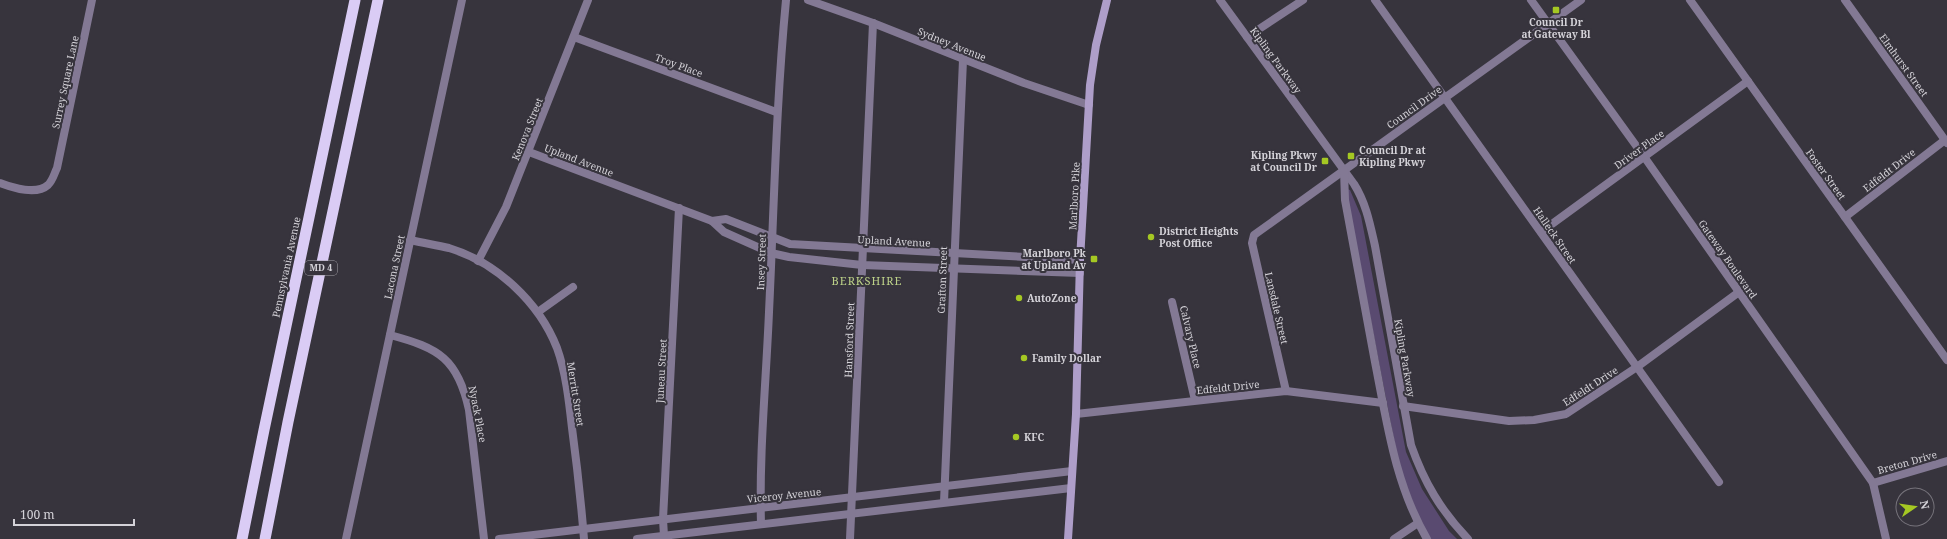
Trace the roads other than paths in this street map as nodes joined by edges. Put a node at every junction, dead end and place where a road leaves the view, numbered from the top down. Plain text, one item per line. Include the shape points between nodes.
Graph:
1 (92, 0) edge
2 (356, 0) edge
3 (378, 0) edge
4 (462, 0) edge
5 (588, 0) edge
6 (786, 0) edge
7 (808, 0) edge
8 (1107, 0) edge
9 (1220, 0) edge
10 (1302, 0) edge
11 (1375, 0) edge
12 (1531, 0) edge
13 (1581, 0) edge
14 (1690, 0) edge
15 (1844, 0) edge
16 (873, 23) junction
17 (1548, 23) junction
18 (574, 37) junction
19 (1246, 37) junction
20 (963, 60) junction
21 (1748, 81) junction
22 (1445, 98) junction
23 (1089, 105) junction
24 (776, 112) junction
25 (1946, 141) edge
26 (529, 152) junction
27 (1645, 158) junction
28 (1344, 170) junction
29 (0, 183) edge
30 (679, 208) junction
31 (1845, 217) junction
32 (712, 221) junction
33 (1258, 231) joint
34 (1541, 232) junction
35 (772, 236) junction
36 (410, 240) junction
37 (862, 249) junction
38 (771, 253) junction
39 (953, 254) junction
40 (1080, 260) junction
41 (478, 262) junction
42 (862, 265) junction
43 (953, 268) junction
44 (1080, 273) junction
45 (573, 287) dead end
46 (1739, 292) junction
47 (1172, 302) dead end
48 (538, 312) junction
49 (390, 335) junction
50 (1947, 360) edge
51 (1637, 367) junction
52 (1286, 391) junction
53 (1195, 400) junction
54 (1383, 403) junction
55 (1403, 406) junction
56 (1076, 414) junction
57 (1947, 461) edge
58 (1072, 471) junction
59 (1719, 482) dead end
60 (1873, 483) junction
61 (944, 487) junction
62 (1071, 488) junction
63 (852, 498) junction
64 (944, 502) junction
65 (760, 508) junction
66 (851, 514) junction
67 (663, 519) junction
68 (1418, 523) junction
69 (761, 524) junction
70 (583, 528) junction
71 (664, 536) junction
72 (242, 539) edge
73 (265, 539) edge
74 (346, 539) edge
75 (484, 539) edge
76 (499, 539) edge
77 (584, 539) edge
78 (637, 539) edge
79 (850, 539) edge
80 (1068, 539) edge
81 (1394, 539) edge
82 (1427, 539) edge
83 (1468, 539) edge
84 (1886, 539) edge

1 - 29 street, Surrey Square Lane via 57,168 52,181 42,188 24,189
2 - 72 highway, Pennsylvania Avenue / MD 4
3 - 73 highway, MD 4 via 286,429
4 - 36 street, Lacona Street
5 - 18 street, Kenova Street
6 - 24 street, Insey Street
7 - 16 street, Sydney Avenue
8 - 23 main road, Marlboro Pike via 1096,45
9 - 19 street, Kipling Parkway
10 - 19 street
11 - 22 street, Halleck Street
12 - 17 street, Gateway Boulevard
13 - 17 street, Council Drive
14 - 21 street, Foster Street
15 - 25 street, Elmhurst Street
16 - 20 street, Sydney Avenue
16 - 37 street, Hansford Street
17 - 22 street, Council Drive
17 - 27 street, Gateway Boulevard
18 - 24 street, Troy Place
18 - 26 street, Kenova Street
19 - 28 street, Kipling Parkway
20 - 23 street, Sydney Avenue
20 - 39 street, Grafton Street
21 - 27 street, Driver Place
21 - 31 street, Foster Street
22 - 28 street, Council Drive
22 - 34 street, Halleck Street
23 - 40 main road, Marlboro Pike
24 - 35 street, Insey Street
25 - 31 street, Edfeldt Drive
26 - 30 street, Upland Avenue
26 - 41 street, Kenova Street via 497,228
27 - 34 street, Driver Place
27 - 46 street, Gateway Boulevard
28 - 33 street, Council Drive
28 - 54 street via 1345,200
28 - 55 street, Kipling Parkway via 1361,196 1368,214
30 - 32 street, Upland Avenue
30 - 67 street, Juneau Street
31 - 50 street, Foster Street
32 - 35 street, Upland Avenue via 726,219
32 - 38 street, Upland Avenue via 724,232
33 - 52 street, Lansdale Street via 1252,243
34 - 51 street, Halleck Street
35 - 37 street, Upland Avenue via 790,244
35 - 38 street, Insey Street
36 - 41 street, Merritt Street via 450,249
36 - 49 street, Lacona Street
37 - 39 street, Upland Avenue
37 - 42 street, Hansford Street
38 - 42 street, Upland Avenue
38 - 65 street, Insey Street
39 - 40 street, Upland Avenue
39 - 43 street, Grafton Street
40 - 44 main road, Marlboro Pike
41 - 48 street, Merritt Street via 501,276
42 - 43 street, Upland Avenue
42 - 63 street, Hansford Street
43 - 44 street, Upland Avenue
43 - 61 street, Grafton Street
44 - 56 main road, Marlboro Pike
45 - 48 street
46 - 51 street, Edfeldt Drive
46 - 60 street, Gateway Boulevard
47 - 53 street, Calvary Place
48 - 70 street, Merritt Street via 556,347 564,370
49 - 74 street, Lacona Street
49 - 75 street, Nyack Place via 432,349 447,361 458,375 469,410
51 - 55 street, Edfeldt Drive via 1572,412 1534,420 1509,421
51 - 59 street, Halleck Street
52 - 53 street, Edfeldt Drive
52 - 54 street, Edfeldt Drive
53 - 56 street, Edfeldt Drive
54 - 68 street via 1399,478
55 - 83 street, Kipling Parkway via 1411,445 1425,481 1441,508
56 - 58 main road, Marlboro Pike
57 - 60 street, Breton Drive
58 - 61 street, Viceroy Avenue
58 - 62 main road, Marlboro Pike
60 - 84 street, Gateway Boulevard
61 - 63 street, Viceroy Avenue
61 - 64 street, Grafton Street
62 - 64 street
62 - 80 main road, Marlboro Pike
63 - 65 street, Viceroy Avenue
63 - 66 street, Hansford Street
64 - 66 street
65 - 67 street, Viceroy Avenue
65 - 69 street, Insey Street
66 - 69 street
66 - 79 street, Hansford Street
67 - 70 street, Viceroy Avenue
67 - 71 street, Juneau Street
68 - 81 street
68 - 82 street
69 - 71 street
70 - 76 street, Viceroy Avenue
70 - 77 street, Merritt Street
71 - 78 street

